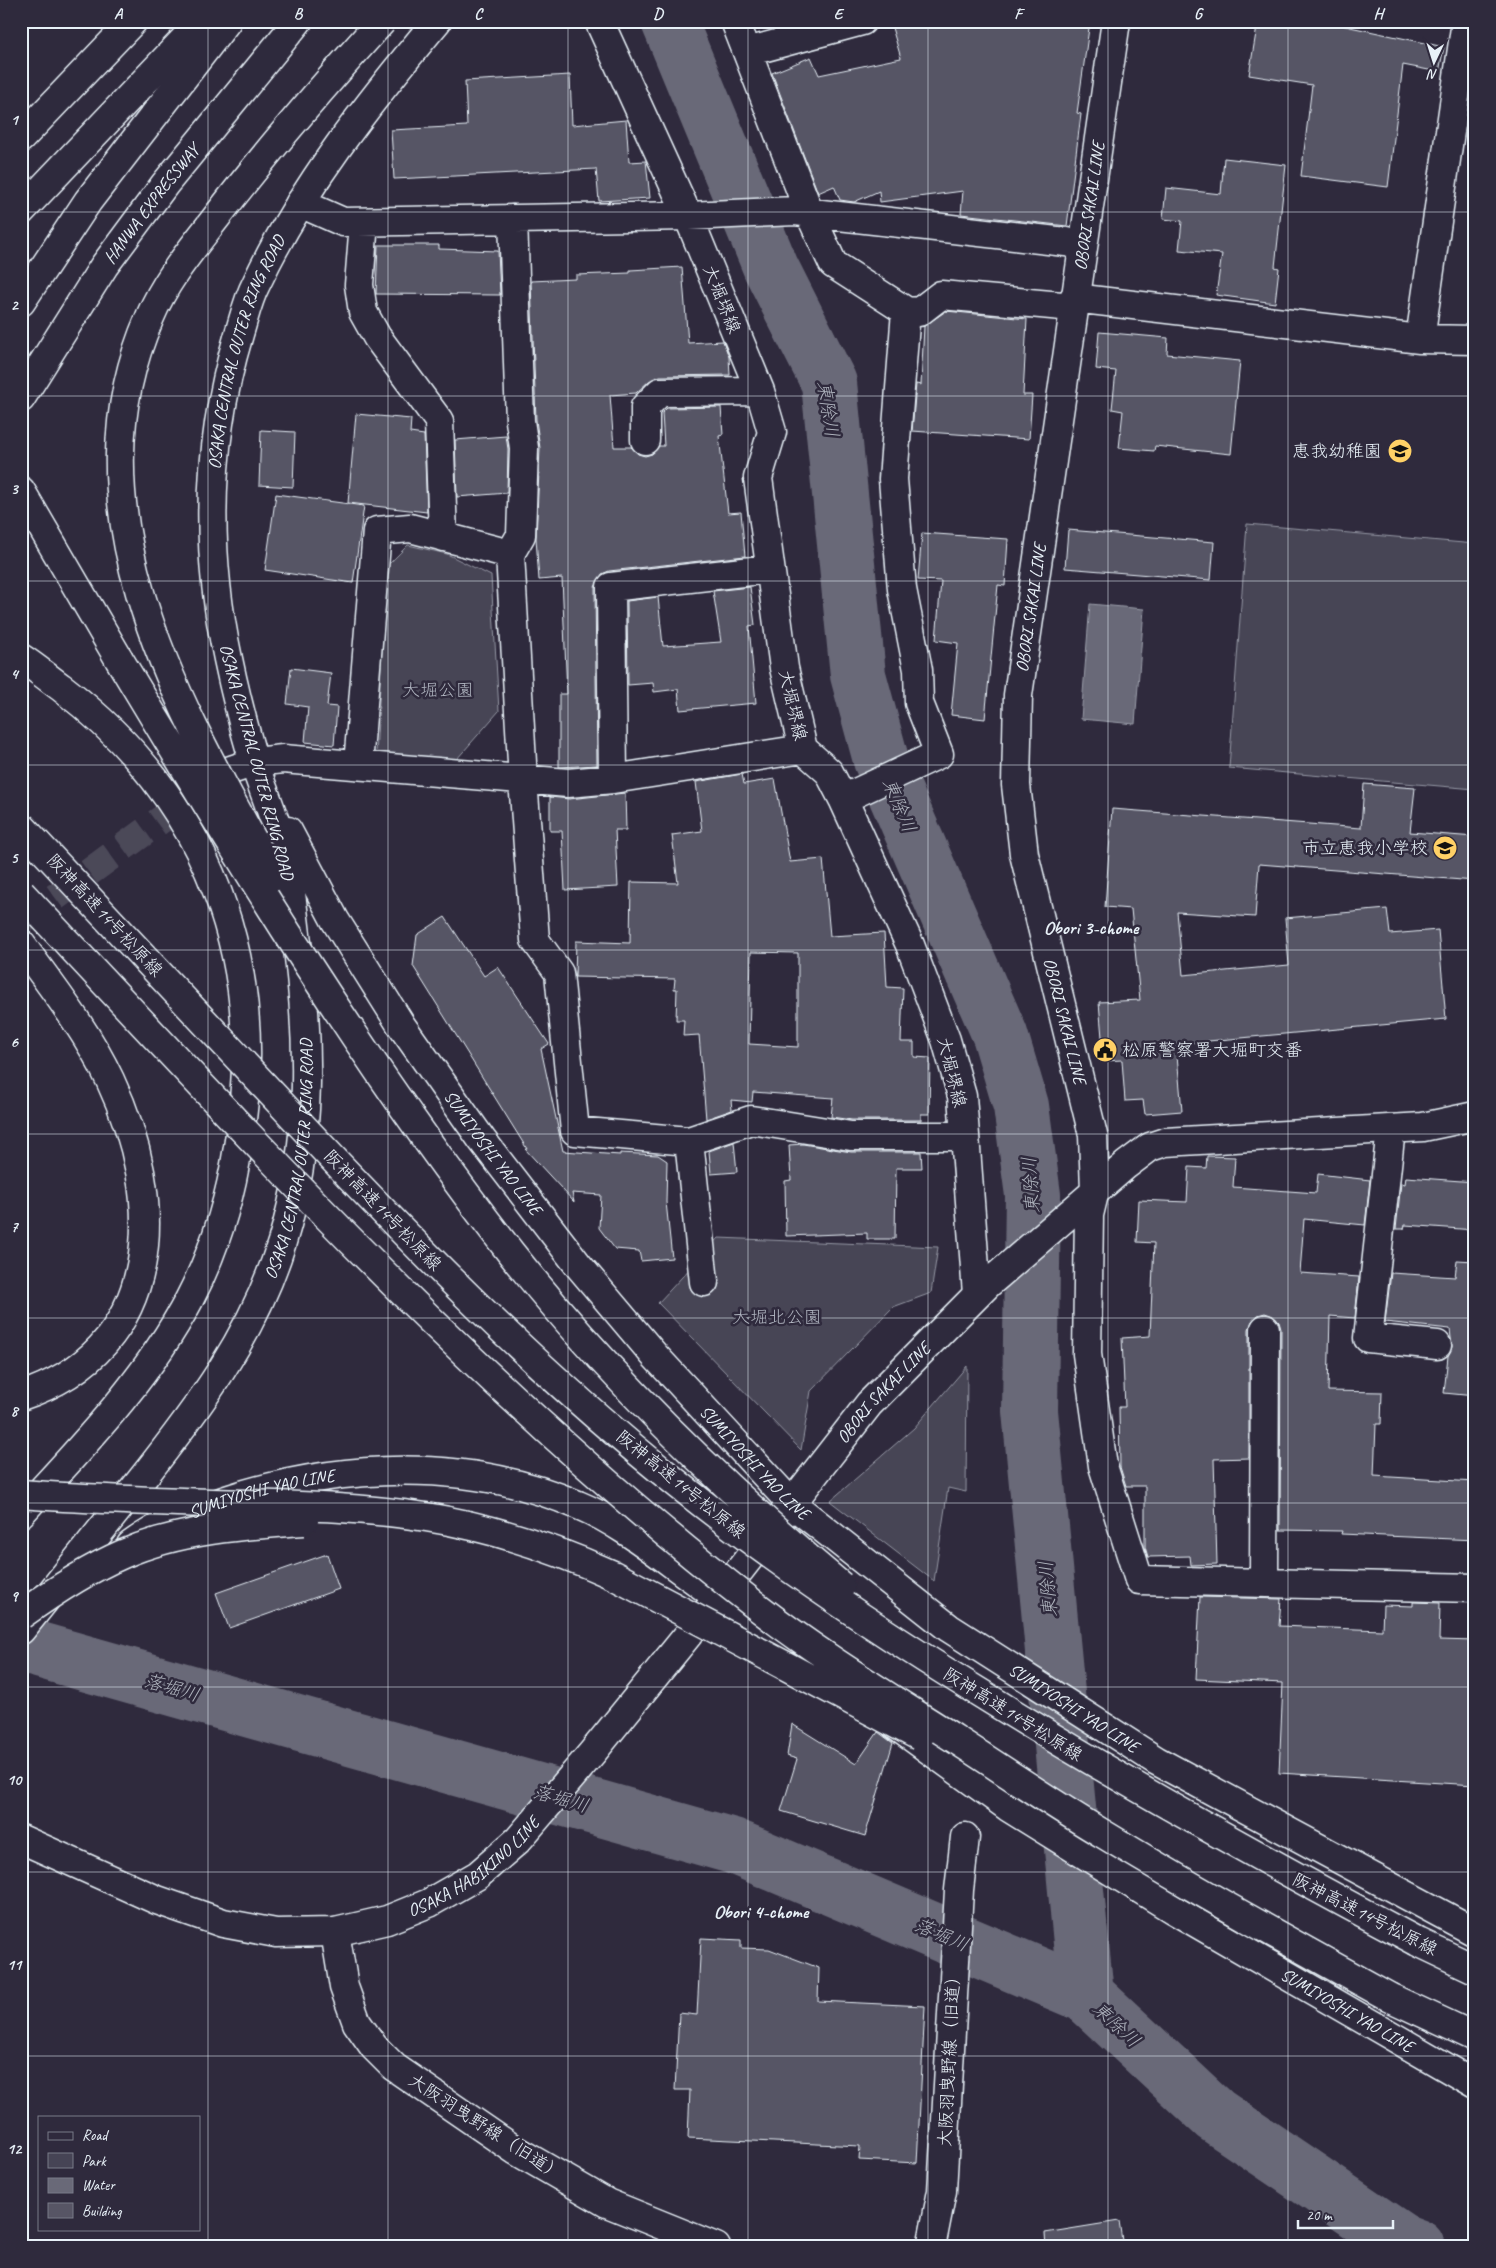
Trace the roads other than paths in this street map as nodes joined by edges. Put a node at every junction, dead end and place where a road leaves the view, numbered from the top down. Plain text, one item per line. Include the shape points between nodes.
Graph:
1 (134, 21) edge
2 (202, 21) edge
3 (227, 21) edge
4 (298, 21) edge
5 (382, 21) edge
6 (437, 21) edge
7 (599, 21) edge
8 (735, 21) edge
9 (862, 21) edge
10 (1116, 21) edge
11 (1466, 21) edge
12 (747, 52) junction
13 (1466, 82) edge
14 (21, 138) edge
15 (300, 203) junction
16 (21, 211) edge
17 (802, 212) junction
18 (688, 216) junction
19 (513, 219) junction
20 (364, 222) junction
21 (1082, 244) junction
22 (21, 302) edge
23 (1074, 303) junction
24 (906, 311) junction
25 (1420, 339) junction
26 (1475, 340) edge
27 (760, 391) junction
28 (21, 398) edge
29 (645, 440) dead end
30 (21, 491) edge
31 (443, 537) junction
32 (510, 554) junction
33 (770, 569) junction
34 (21, 658) edge
35 (803, 749) junction
36 (254, 762) junction
37 (358, 765) junction
38 (228, 771) tunnel mouth
39 (613, 779) junction
40 (523, 780) junction
41 (844, 799) junction
42 (21, 826) edge
43 (21, 893) edge
44 (21, 944) edge
45 (401, 1101) junction
46 (1475, 1116) edge
47 (1392, 1129) junction
48 (965, 1136) junction
49 (689, 1141) junction
50 (1087, 1198) junction
51 (704, 1282) dead end
52 (982, 1289) junction
53 (1265, 1329) dead end
54 (1437, 1345) dead end
55 (21, 1396) edge
56 (21, 1494) edge
57 (792, 1504) junction
58 (21, 1513) edge
59 (428, 1517) junction
60 (1264, 1583) junction
61 (1475, 1588) edge
62 (718, 1598) junction
63 (21, 1615) edge
64 (21, 1630) edge
65 (939, 1668) junction
66 (1101, 1833) junction
67 (965, 1837) dead end
68 (21, 1839) edge
69 (335, 1932) junction
70 (1475, 1932) edge
71 (1475, 1969) edge
72 (1475, 2037) edge
73 (1475, 2084) edge
74 (716, 2247) edge
75 (931, 2247) edge

1 - 14 main road
2 - 16 main road
3 - 22 main road via 88,201
4 - 28 main road, HANWA EXPRESSWAY via 165,184 104,266
5 - 45 main road, bridge via 316,95 176,270 150,316 134,361 123,410 120,464 122,517 130,564 168,674 206,756
6 - 15 main road, OSAKA CENTRAL OUTER RING ROAD via 352,128
7 - 18 main road, 大堀堺線
8 - 12 main road
9 - 12 main road
10 - 21 main road, OBORI SAKAI LINE
11 - 13 main road
12 - 17 main road
13 - 25 main road
15 - 20 main road via 343,222
15 - 36 main road, OSAKA CENTRAL OUTER RING ROAD via 254,287 225,380 212,469 212,554 216,582 227,657
17 - 18 main road
17 - 21 main road
17 - 24 main road via 833,264
18 - 19 main road
18 - 27 main road, 大堀堺線
19 - 20 main road
19 - 32 main road via 520,421 524,448 521,535
20 - 31 main road via 359,285 363,312 439,421
21 - 23 main road, OBORI SAKAI LINE
23 - 24 main road via 941,295 919,312
23 - 25 main road
23 - 50 main road, OBORI SAKAI LINE via 1018,695 1016,784 1024,854 1093,1136
24 - 41 main road via 893,479 902,589 918,670 919,703 939,754
25 - 26 main road
27 - 29 main road via 660,392 645,407
27 - 33 main road, 大堀堺線 via 772,432 758,478
30 - 45 main road, bridge via 183,765 302,957
31 - 32 main road
31 - 37 main road via 410,528 377,531
32 - 40 main road
33 - 35 main road, 大堀堺線 via 784,668
33 - 39 main road via 611,587
34 - 58 main road via 81,703 124,742 161,785 192,834 232,936 243,989 248,1049 244,1114 233,1181 214,1243 190,1298 160,1350 124,1398
35 - 39 main road
35 - 41 main road, 大堀堺線 via 829,772
36 - 37 main road via 284,758
36 - 38 main road
36 - 57 main road, SUMIYOSHI YAO LINE via 335,920 401,1025 482,1140 579,1266 655,1356
36 - 64 main road, OSAKA CENTRAL OUTER RING ROAD via 281,841 304,995 306,1102 299,1167 283,1239 266,1288 241,1340 212,1387
37 - 40 main road
39 - 40 main road via 568,783
40 - 49 main road via 535,940 559,973 575,1131
41 - 48 main road, 大堀堺線 via 910,945 946,1040 962,1096
42 - 65 main road, 阪神高速14号松原線, bridge via 364,1192 470,1298 577,1398 678,1484 788,1569
43 - 66 main road, bridge via 462,1351 586,1463 760,1609 867,1683
44 - 55 main road via 89,1041 110,1079 136,1149 144,1187 146,1224 136,1291 121,1323 100,1350 75,1370 44,1389
45 - 65 main road, bridge via 512,1254 610,1368 740,1497
46 - 47 main road, OBORI SAKAI LINE via 1423,1127
47 - 50 main road, OBORI SAKAI LINE via 1165,1142 1150,1147
47 - 54 main road via 1368,1338
48 - 49 main road via 851,1136 751,1120
48 - 52 main road, 大堀堺線
49 - 51 main road
50 - 52 main road, OBORI SAKAI LINE
50 - 60 main road via 1087,1354 1103,1466 1139,1580
52 - 57 main road, OBORI SAKAI LINE via 869,1404
53 - 60 main road
56 - 59 main road, bridge via 328,1507
57 - 62 main road, OSAKA HABIKINO LINE
57 - 70 main road, SUMIYOSHI YAO LINE via 949,1628 1157,1761
59 - 63 main road, bridge via 281,1522 155,1543 124,1553 85,1572
59 - 66 main road, bridge via 514,1536 562,1552 613,1575
60 - 61 main road
62 - 64 main road, SUMIYOSHI YAO LINE via 633,1536 579,1505 516,1483 454,1474 385,1470 318,1476 256,1490 188,1513 141,1537 71,1588
62 - 69 main road, OSAKA HABIKINO LINE via 518,1840 478,1875 429,1904 387,1920
62 - 73 main road, SUMIYOSHI YAO LINE via 1008,1807 1174,1910
65 - 71 main road, 阪神高速14号松原線, bridge via 1080,1756 1244,1850
66 - 72 main road, bridge via 1382,1993
67 - 75 main road, 大阪羽曳野線（旧道） via 953,1974 942,2191
68 - 69 main road, OSAKA HABIKINO LINE via 157,1900 223,1923 276,1933
69 - 74 main road, 大阪羽曳野線（旧道） via 344,1987 357,2023 394,2067 515,2150 607,2203

